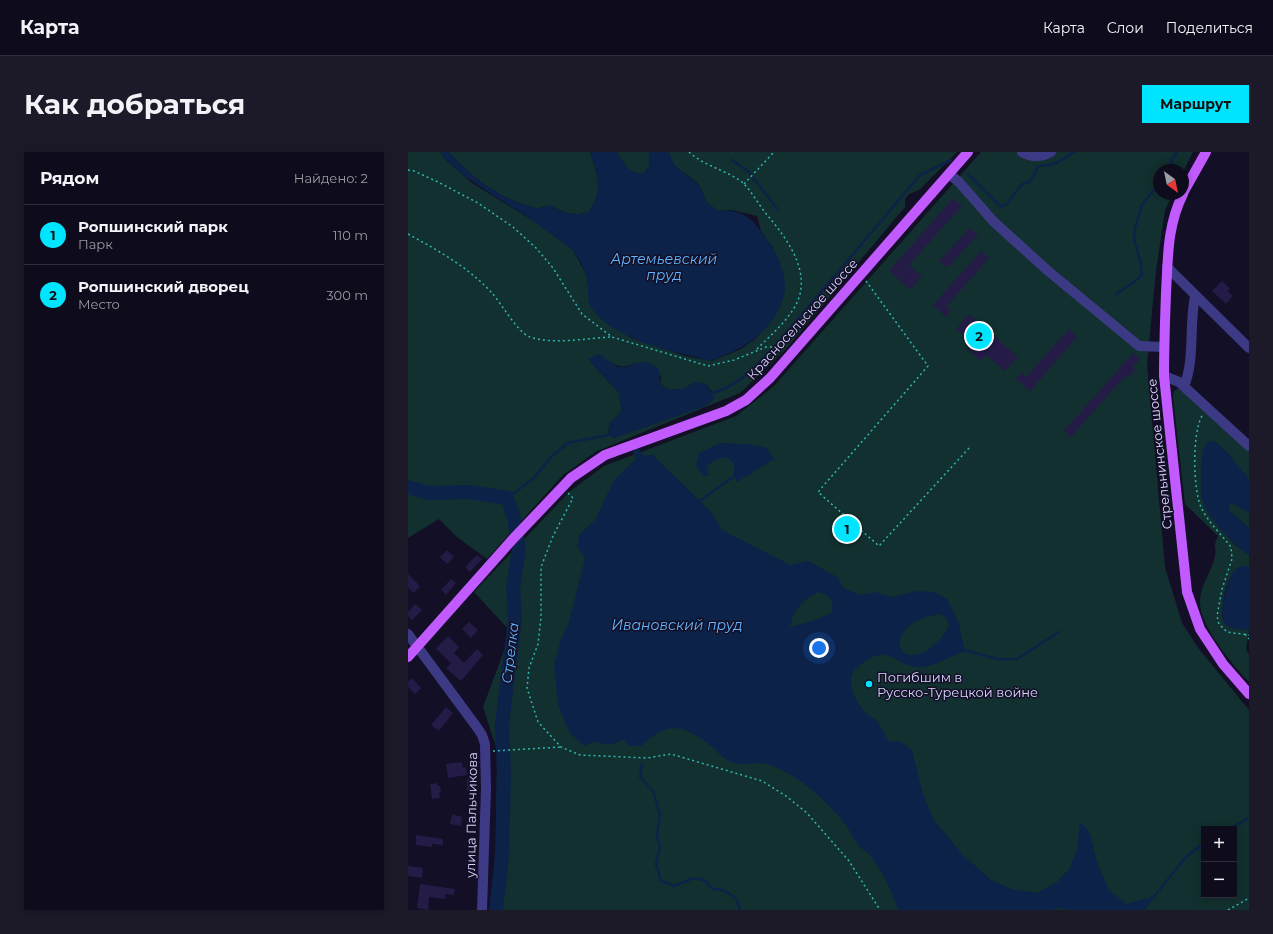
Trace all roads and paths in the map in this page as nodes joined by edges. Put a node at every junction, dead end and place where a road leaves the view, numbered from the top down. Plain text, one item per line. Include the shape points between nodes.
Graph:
1 (689, 152) edge
2 (774, 152) edge
3 (968, 152) edge
4 (1022, 152) edge
5 (1051, 152) edge
6 (1206, 152) edge
7 (408, 170) edge
8 (949, 174) junction
9 (1189, 183) edge
10 (744, 184) junction
11 (1180, 200) edge
12 (408, 234) edge
13 (1167, 267) junction
14 (863, 276) dead end
15 (1196, 296) junction
16 (612, 337) junction
17 (1164, 347) junction
18 (1249, 348) edge
19 (756, 350) junction
20 (787, 353) dead end
21 (1164, 376) junction
22 (1184, 386) junction
23 (1207, 407) junction
24 (1249, 446) edge
25 (970, 447) dead end
26 (567, 492) dead end
27 (408, 634) edge
28 (1245, 634) junction
29 (1249, 635) edge
30 (1249, 639) edge
31 (417, 645) junction
32 (408, 657) edge
33 (1249, 694) edge
34 (561, 747) junction
35 (498, 752) dead end
36 (1249, 898) edge
37 (482, 910) edge
38 (880, 910) edge
39 (1228, 910) edge

1 - 10 path
2 - 10 path
3 - 8 main road, Красносельское шоссе
4 - 5 street via 1038,157
6 - 9 main road, Стрельнинское шоссе
7 - 16 path via 478,203 513,227 553,268 582,314
8 - 17 street via 993,221 1041,265 1140,346
8 - 31 main road, Красносельское шоссе via 770,378 746,400 726,411 605,454 571,478
10 - 19 path via 789,243 798,263 803,289 794,309
11 - 13 main road, Стрельнинское шоссе via 1174,212 1170,232
12 - 16 path via 465,267 495,296 514,323 528,337 565,340
13 - 15 street
13 - 17 main road, Стрельнинское шоссе
14 - 25 path via 928,366 818,492 879,546
15 - 18 street
15 - 22 street via 1192,314 1189,375
16 - 19 path via 708,366 734,360
17 - 21 main road, Стрельнинское шоссе
19 - 20 path via 771,347
21 - 22 street
21 - 33 main road, Стрельнинское шоссе via 1187,592 1200,629
22 - 23 street
23 - 24 street
23 - 28 path via 1200,419 1195,448 1199,501 1203,511 1231,547 1232,552 1232,560 1222,589 1218,624 1227,632
26 - 34 path via 572,498 541,567 538,644 529,668 527,688 538,722
27 - 31 street, улица Пальчикова
28 - 29 path
28 - 30 path
31 - 32 main road, Красносельское шоссе
31 - 37 street, улица Пальчикова via 476,726 485,744
34 - 35 path
34 - 38 path via 580,755 605,757 647,758 671,754 762,781 807,813 849,861
36 - 39 path

